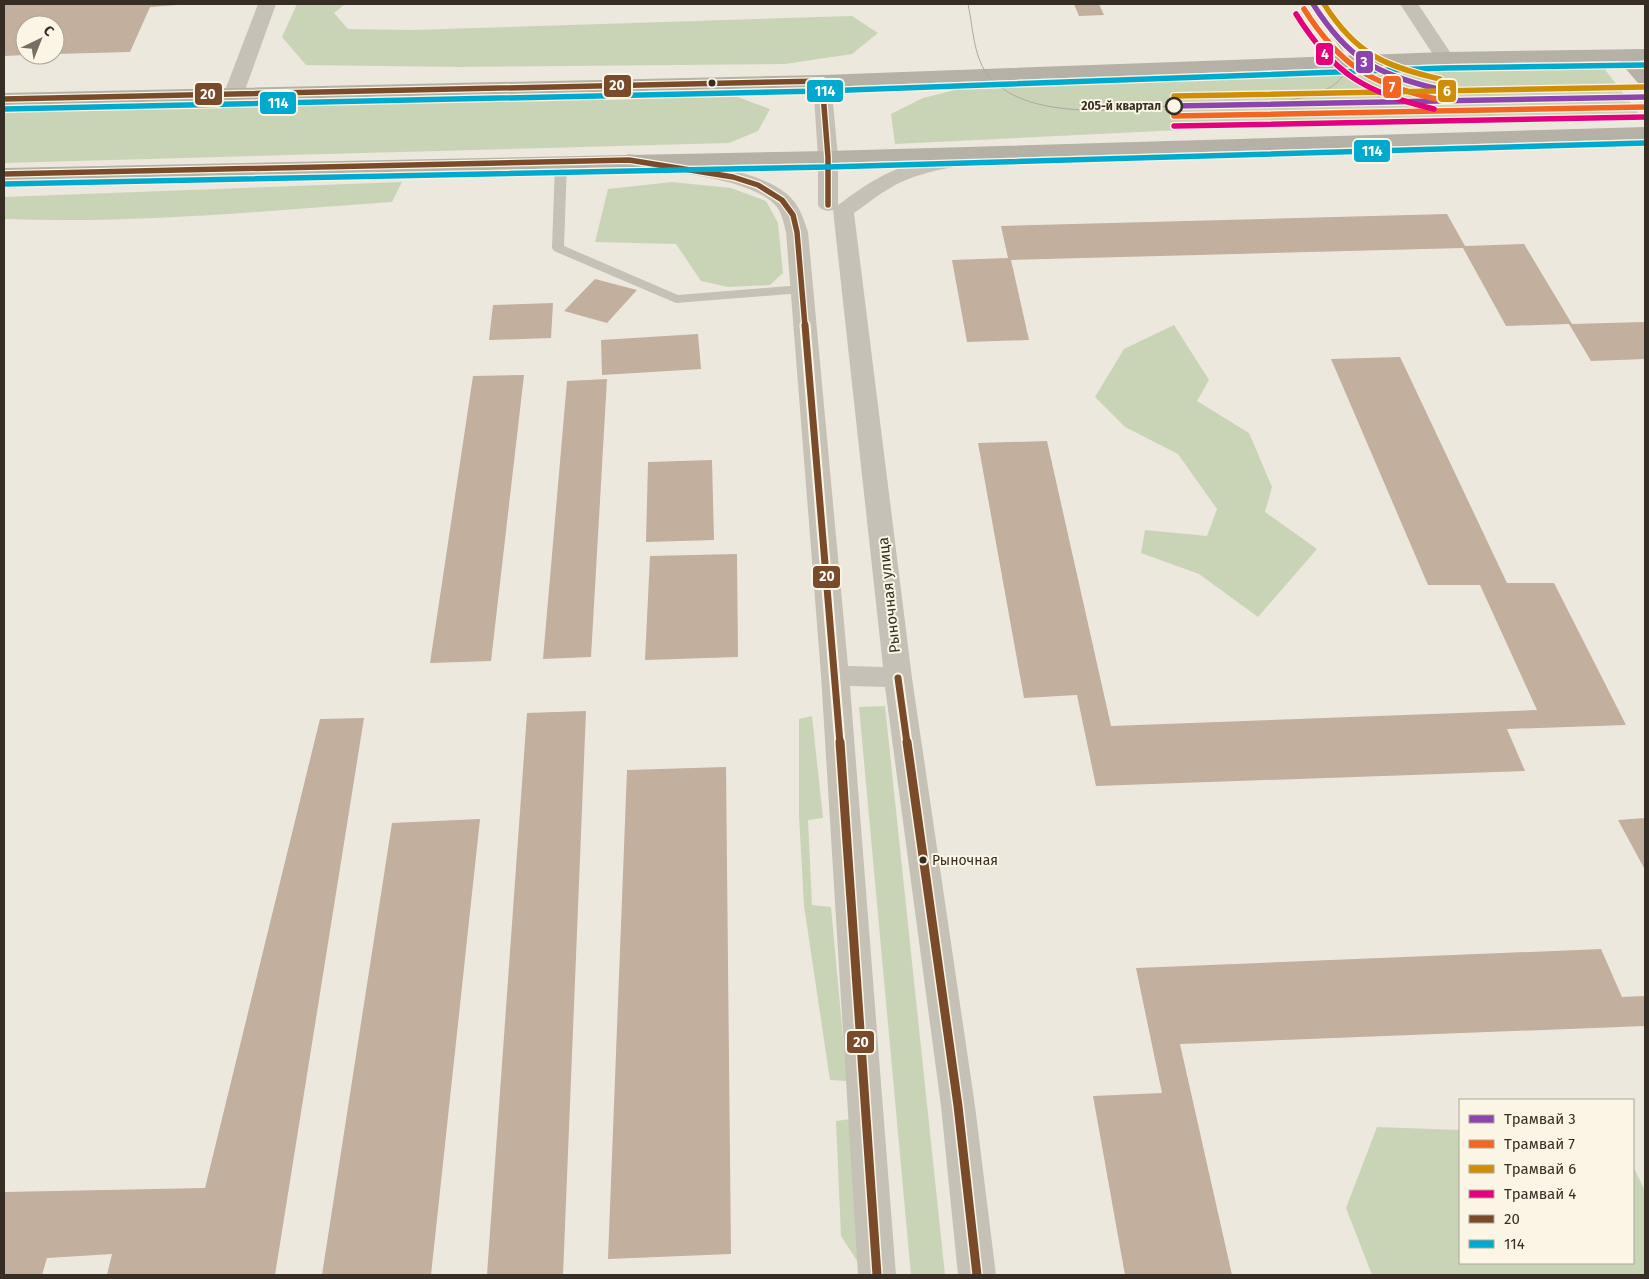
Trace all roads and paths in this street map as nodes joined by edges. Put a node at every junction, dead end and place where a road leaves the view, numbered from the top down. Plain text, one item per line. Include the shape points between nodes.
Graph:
1 (267, 4) edge
2 (1409, 4) edge
3 (1624, 55) junction
4 (1645, 55) edge
5 (1445, 58) junction
6 (1645, 79) edge
7 (822, 81) junction
8 (234, 93) junction
9 (4, 98) edge
10 (1645, 133) edge
11 (1037, 150) junction
12 (828, 157) junction
13 (628, 160) junction
14 (561, 163) junction
15 (4, 174) edge
16 (836, 208) junction
17 (797, 232) junction
18 (802, 290) junction
19 (835, 674) junction
20 (898, 678) junction
21 (877, 1275) edge
22 (977, 1275) edge

1 - 8 street
2 - 5 street
3 - 4 main road
3 - 5 main road
3 - 6 main road
5 - 7 main road
7 - 8 main road
7 - 12 street, Рыночная улица
8 - 9 main road
10 - 11 main road
11 - 12 main road
11 - 16 street via 916,170
12 - 13 main road
12 - 16 street, Рыночная улица
13 - 14 main road
13 - 17 street via 727,176 758,185 782,200 793,215
14 - 15 main road
14 - 18 lane via 558,248 676,300
16 - 17 street via 818,211
16 - 20 street, Рыночная улица
17 - 18 street
18 - 19 street
19 - 20 street
19 - 21 street
20 - 22 street, Рыночная улица via 958,1106

